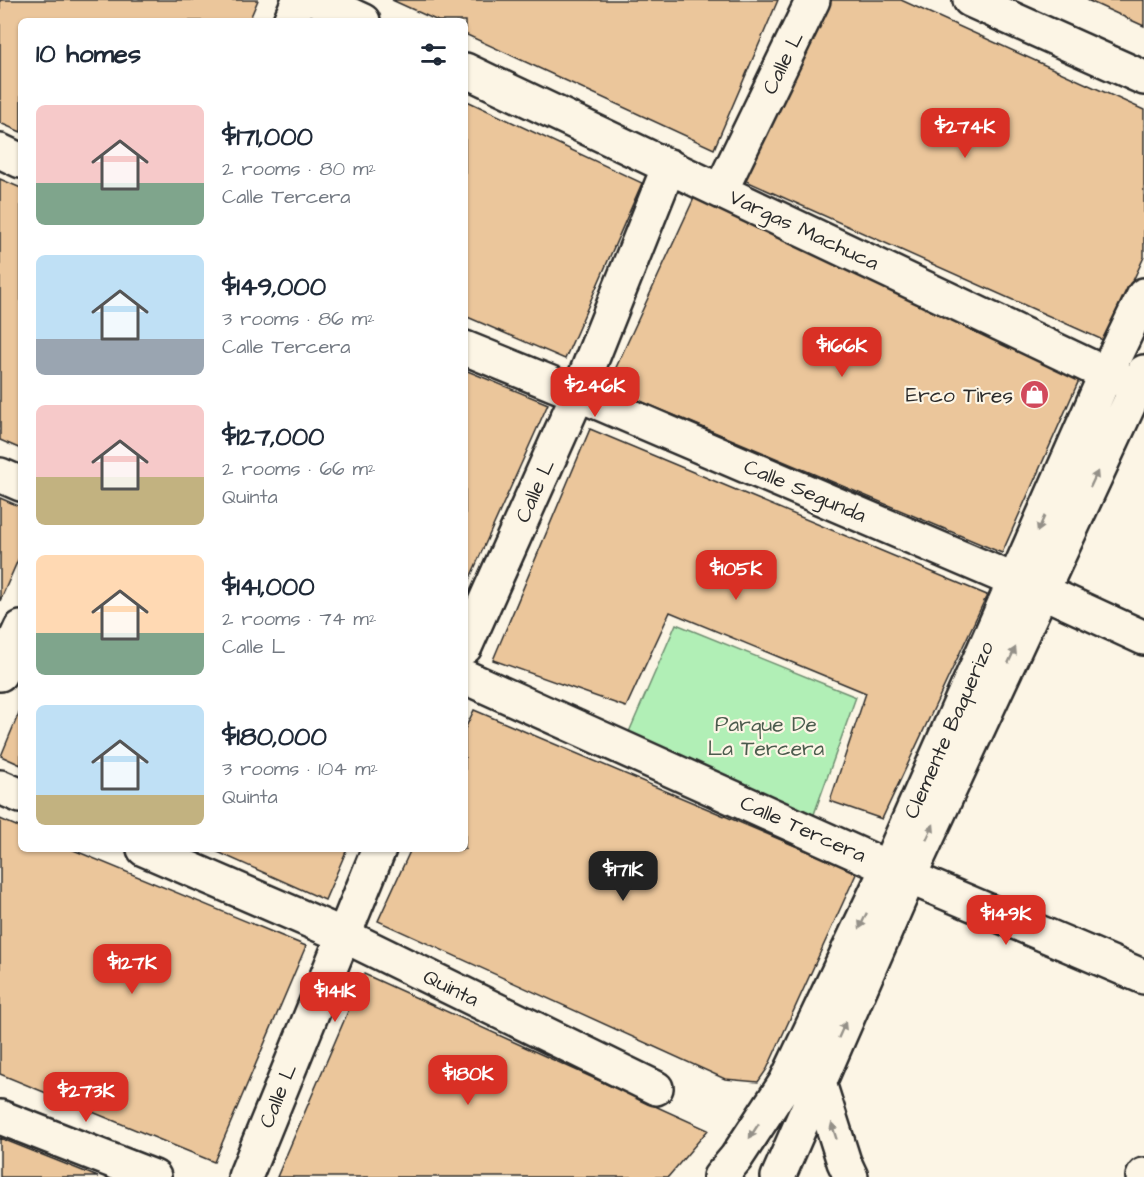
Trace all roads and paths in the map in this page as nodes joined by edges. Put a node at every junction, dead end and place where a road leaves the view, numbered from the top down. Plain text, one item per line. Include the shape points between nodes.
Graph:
1 (299, 0) edge
2 (318, 0) edge
3 (813, 0) edge
4 (970, 0) edge
5 (291, 18) edge
6 (357, 18) edge
7 (468, 71) edge
8 (1144, 78) edge
9 (0, 151) edge
10 (18, 160) edge
11 (669, 166) junction
12 (721, 190) junction
13 (1144, 295) edge
14 (468, 349) edge
15 (1107, 374) junction
16 (1142, 382) edge
17 (578, 394) junction
18 (0, 475) edge
19 (18, 483) edge
20 (1029, 586) junction
21 (18, 635) edge
22 (1144, 638) edge
23 (468, 640) edge
24 (0, 674) edge
25 (468, 678) edge
26 (0, 787) edge
27 (18, 795) edge
28 (151, 852) edge
29 (378, 852) edge
30 (898, 872) junction
31 (343, 935) junction
32 (1144, 977) edge
33 (819, 1083) junction
34 (656, 1088) dead end
35 (0, 1117) edge
36 (154, 1177) edge
37 (245, 1177) edge
38 (720, 1177) edge
39 (778, 1177) edge
40 (851, 1177) edge

1 - 5 main road
2 - 6 main road
3 - 12 main road, Calle L
4 - 8 main road
7 - 11 main road, Vargas Machuca
9 - 10 main road
11 - 12 main road, Vargas Machuca
11 - 17 main road, Calle L
12 - 15 main road, Vargas Machuca
13 - 15 main road, Clemente Baquerizo
14 - 17 main road, Calle Segunda
15 - 16 main road, Vargas Machuca
15 -> 20 main road, Clemente Baquerizo
20 -> 16 main road
17 - 20 main road, Calle Segunda
17 - 23 main road, Calle L
18 - 19 main road
20 - 22 main road, Calle Segunda
20 - 30 main road, Clemente Baquerizo
21 - 24 main road
25 - 30 main road, Calle Tercera
26 - 27 main road
28 - 31 main road, Quinta
29 - 31 main road, Calle L
30 - 32 main road, Calle Tercera
33 -> 30 main road
30 -> 38 main road, Clemente Baquerizo via 786,1082
31 - 34 main road, Quinta
31 - 37 main road, Calle L
33 - 39 main road
40 -> 33 main road
35 - 36 main road

